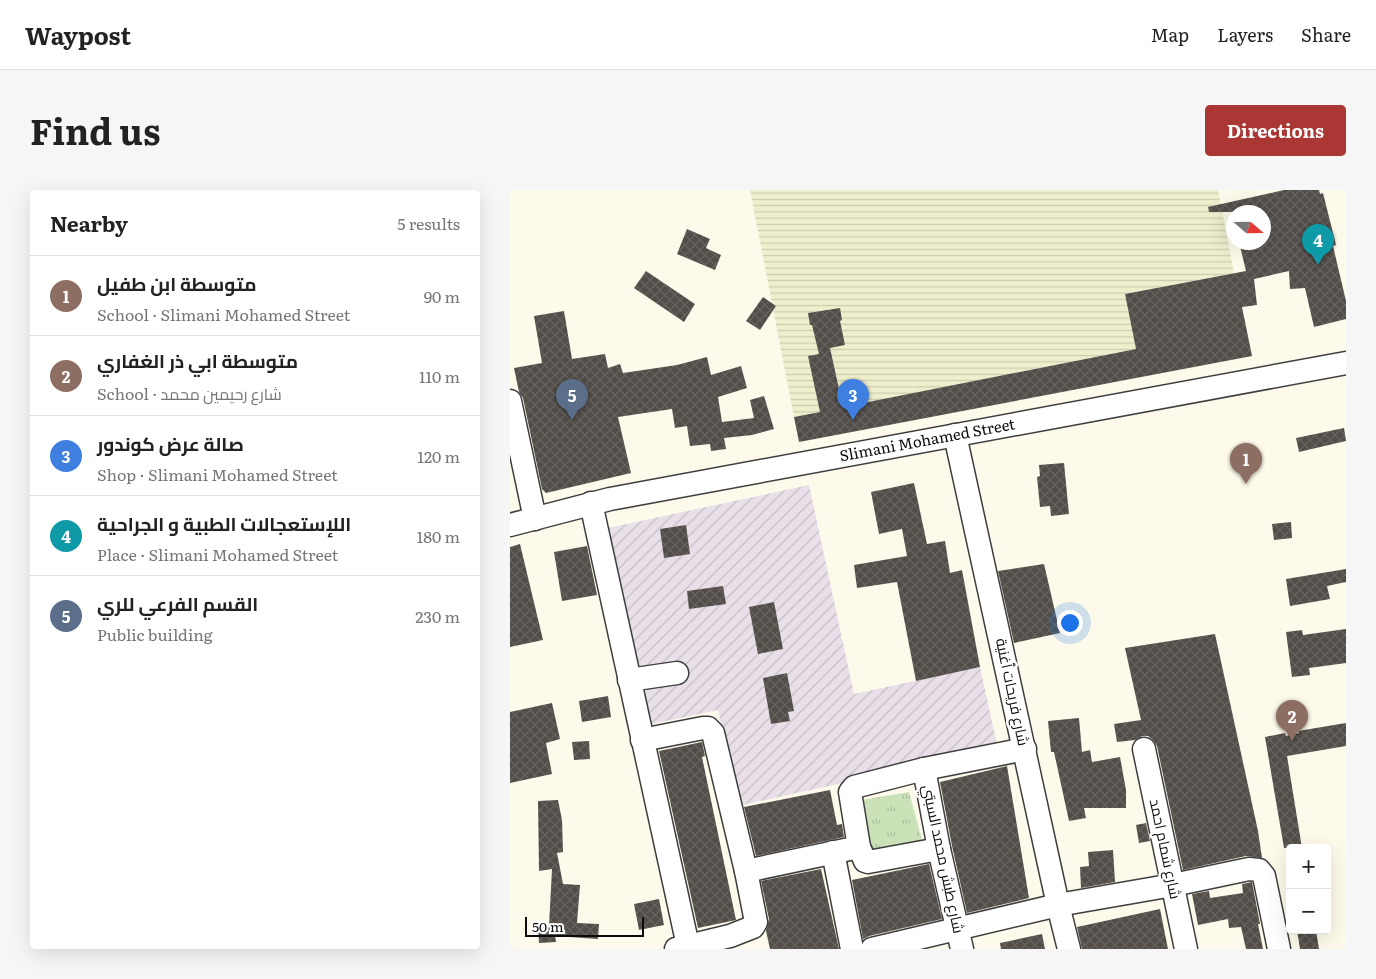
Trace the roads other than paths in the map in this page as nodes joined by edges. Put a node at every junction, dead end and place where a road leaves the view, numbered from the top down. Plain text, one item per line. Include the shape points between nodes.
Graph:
1 (1346, 363) edge
2 (510, 401) edge
3 (955, 435) junction
4 (591, 503) junction
5 (535, 519) junction
6 (510, 525) edge
7 (677, 673) dead end
8 (629, 680) junction
9 (642, 740) junction
10 (1025, 749) junction
11 (1144, 749) dead end
12 (924, 769) junction
13 (859, 847) junction
14 (939, 849) junction
15 (833, 852) junction
16 (746, 872) junction
17 (1173, 886) junction
18 (1058, 905) junction
19 (960, 939) edge
20 (732, 943) edge
21 (682, 948) edge
22 (852, 949) edge
23 (872, 949) edge
24 (1069, 949) edge
25 (1186, 949) edge
26 (1279, 949) edge

1 - 3 street, Slimani Mohamed Street
2 - 5 street
3 - 4 street, Slimani Mohamed Street
3 - 10 street, شارع فريحات ٱغنية
4 - 5 street, Slimani Mohamed Street
4 - 8 street
5 - 6 street, Slimani Mohamed Street
7 - 8 street
8 - 9 street
9 - 16 street via 702,728 713,733
9 - 21 street
10 - 12 street
10 - 18 street, شارع فريحات ٱغنية
11 - 17 street, شارع شمام احمد
12 - 13 street via 851,789
12 - 14 street, شارع طبش محمد السبتي
13 - 14 street via 868,862
13 - 15 street
14 - 19 street, شارع طبش محمد السبتي
15 - 16 street
15 - 22 street
16 - 20 street via 756,922
17 - 18 street
17 - 25 street, شارع شمام احمد
17 - 26 street via 1249,869 1259,870 1264,876
18 - 19 street
18 - 24 street, شارع فريحات ٱغنية
19 - 23 street
20 - 21 street

